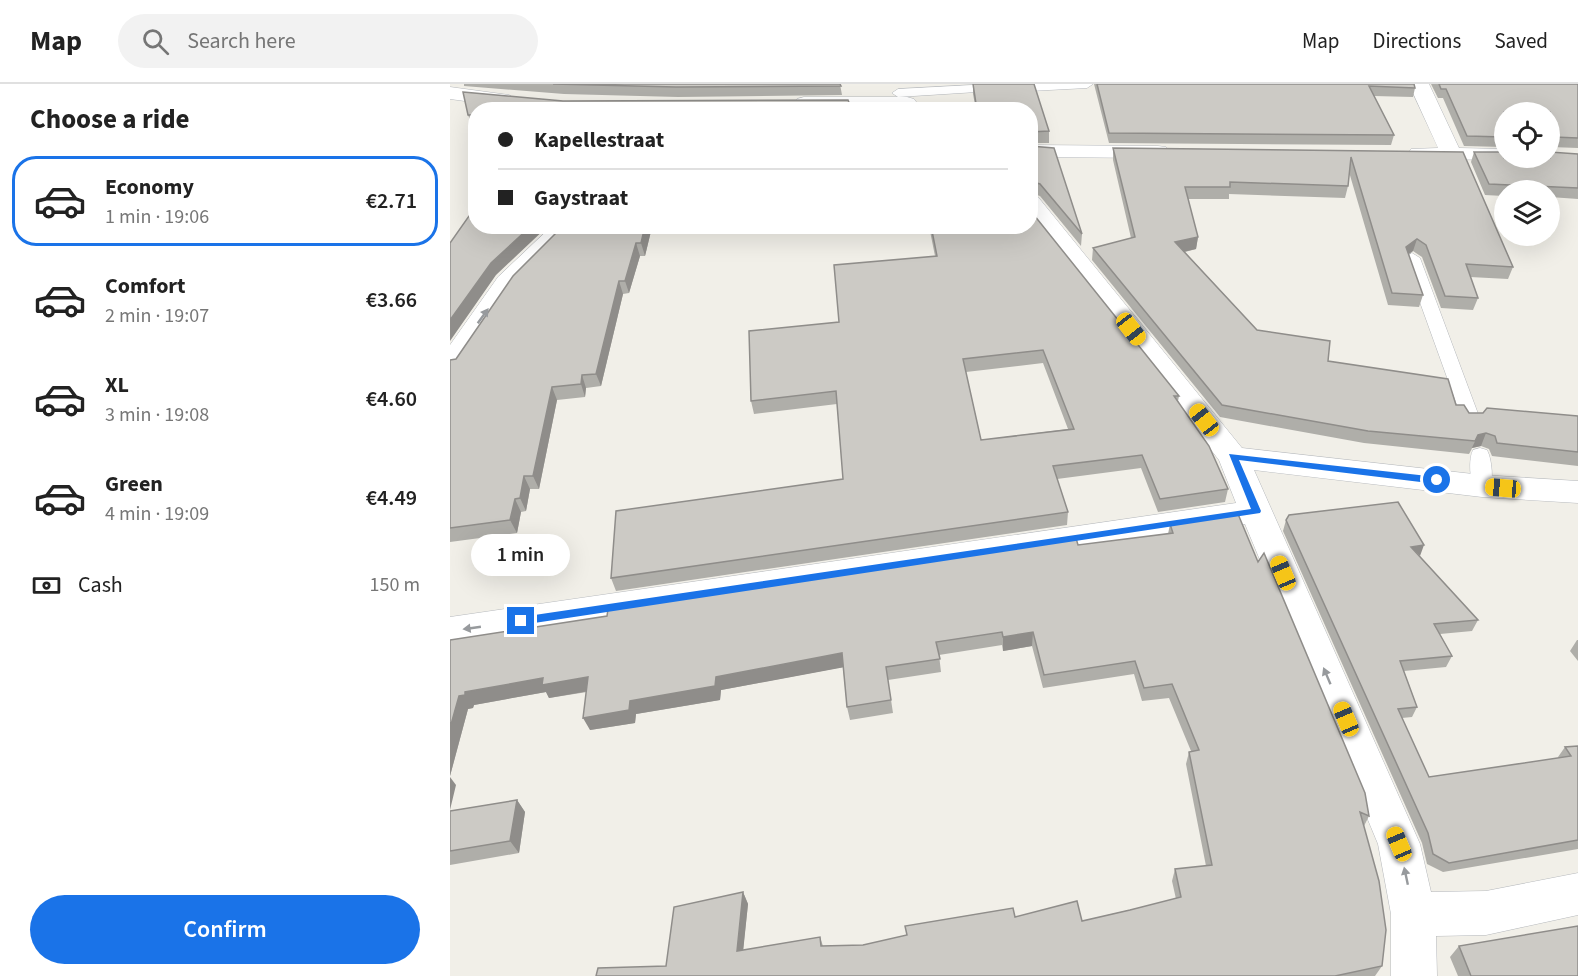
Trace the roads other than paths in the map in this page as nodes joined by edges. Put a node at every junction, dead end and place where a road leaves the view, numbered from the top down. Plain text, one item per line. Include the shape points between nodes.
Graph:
1 (1087, 84) edge
2 (1419, 84) edge
3 (1030, 87) edge
4 (972, 89) edge
5 (450, 93) edge
6 (903, 98) edge
7 (527, 102) edge
8 (808, 102) edge
9 (1038, 151) edge
10 (1175, 152) edge
11 (1395, 154) edge
12 (1451, 154) junction
13 (1494, 155) edge
14 (1038, 212) edge
15 (558, 234) edge
16 (1412, 258) edge
17 (450, 365) edge
18 (1471, 419) edge
19 (1480, 455) edge
20 (1233, 457) junction
21 (1482, 486) junction
22 (1574, 498) edge
23 (1257, 511) junction
24 (450, 631) edge
25 (1578, 894) edge
26 (1413, 914) junction
27 (1414, 976) edge

1 - 3 lane
2 - 12 street
4 - 6 lane
5 - 7 street
6 - 8 street
9 - 10 street
11 - 12 street
12 - 13 street
14 - 20 street
17 -> 15 street via 507,282
16 - 18 lane
19 - 21 lane
20 - 21 street
20 - 23 street
21 - 22 street
23 -> 24 street
26 -> 23 street via 1399,844
25 - 26 street via 1486,913
26 - 27 street

